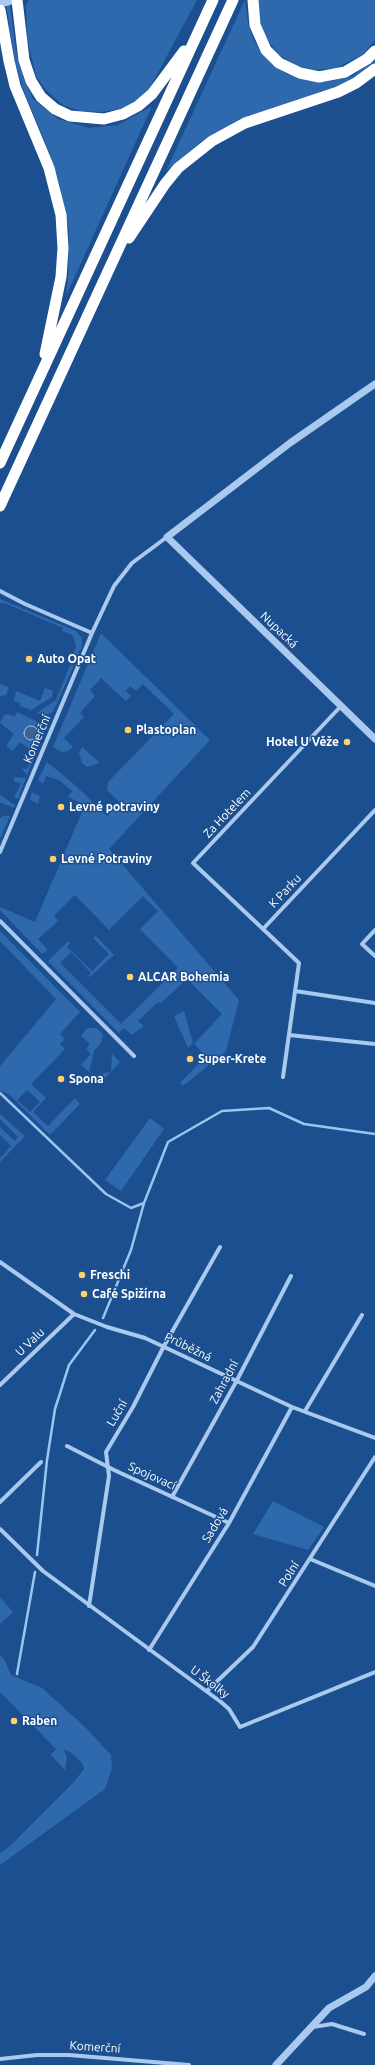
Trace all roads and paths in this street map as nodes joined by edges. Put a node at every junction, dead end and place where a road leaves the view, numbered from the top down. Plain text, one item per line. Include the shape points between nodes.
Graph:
1 (16, 0) edge
2 (213, 0) edge
3 (233, 0) edge
4 (253, 0) edge
5 (0, 2) edge
6 (0, 10) edge
7 (196, 37) junction
8 (375, 51) edge
9 (375, 69) edge
10 (108, 270) junction
11 (39, 376) junction
12 (375, 384) edge
13 (0, 463) edge
14 (0, 506) edge
15 (167, 537) junction
16 (0, 591) edge
17 (92, 633) junction
18 (340, 706) junction
19 (375, 739) edge
20 (375, 810) edge
21 (0, 852) edge
22 (0, 921) edge
23 (263, 929) junction
24 (375, 930) edge
25 (375, 956) edge
26 (295, 991) junction
27 (375, 1003) edge
28 (289, 1034) junction
29 (375, 1044) edge
30 (134, 1056) dead end
31 (283, 1077) dead end
32 (220, 1247) dead end
33 (0, 1262) edge
34 (291, 1276) dead end
35 (74, 1314) junction
36 (362, 1315) dead end
37 (164, 1346) junction
38 (236, 1382) junction
39 (0, 1386) edge
40 (292, 1407) junction
41 (305, 1410) junction
42 (375, 1438) edge
43 (67, 1446) dead end
44 (375, 1457) edge
45 (41, 1462) dead end
46 (107, 1465) junction
47 (172, 1496) junction
48 (0, 1502) edge
49 (229, 1523) junction
50 (0, 1529) edge
51 (310, 1559) junction
52 (375, 1586) edge
53 (89, 1606) junction
54 (149, 1650) junction
55 (375, 1672) edge
56 (207, 1691) junction
57 (375, 1976) edge
58 (306, 2032) junction
59 (364, 2034) dead end
60 (0, 2059) edge
61 (189, 2065) edge
62 (276, 2065) edge

1 - 5 street
1 - 7 highway via 24,60 31,81 41,97 55,109 70,116 104,119 123,114 138,106 152,94
2 - 7 highway
3 - 10 highway
4 - 8 highway via 255,25 266,50 279,63 300,74 319,77 346,72
6 - 11 highway via 15,86 50,173 61,215 61,277
7 - 11 highway
9 - 10 highway via 338,92 239,126 196,153 165,184
10 - 14 highway
11 - 13 highway
12 - 15 street via 290,443
15 - 17 street, Komerční via 132,563 113,587
15 - 18 street, Nupacká
16 - 17 street
17 - 21 street, Komerční
18 - 19 street, Nupacká
18 - 23 street, Za Hotelem via 193,863
20 - 23 street, K Parku
22 - 30 street
23 - 26 street via 299,963
24 - 25 street via 362,944
26 - 27 street
26 - 28 street
28 - 29 street
28 - 31 street
32 - 37 street, Luční
33 - 35 street, Průběžná
34 - 38 street, Zahradní
35 - 37 street, Průběžná
35 - 39 street, U Valu
36 - 41 street
37 - 38 street, Průběžná
37 - 46 street, Luční via 133,1407 106,1452
38 - 40 street, Průběžná
38 - 47 street, Zahradní
40 - 41 street, Průběžná
40 - 49 street, Sadová
41 - 42 street, Průběžná
43 - 46 street, Spojovací
44 - 51 street, Polní
45 - 48 street
46 - 47 street, Spojovací
46 - 53 street, Luční via 108,1479
47 - 49 street, Spojovací
49 - 54 street, Sadová
50 - 53 street, U Školky via 43,1571
51 - 52 street
51 - 56 street, Polní via 253,1647
53 - 54 street, U Školky
54 - 56 street, U Školky
55 - 56 street, U Školky via 240,1727 229,1709
57 - 58 street via 366,1987 329,2008
58 - 59 street via 320,2025 332,2024
58 - 62 street
60 - 61 street, Komerční via 69,2055

